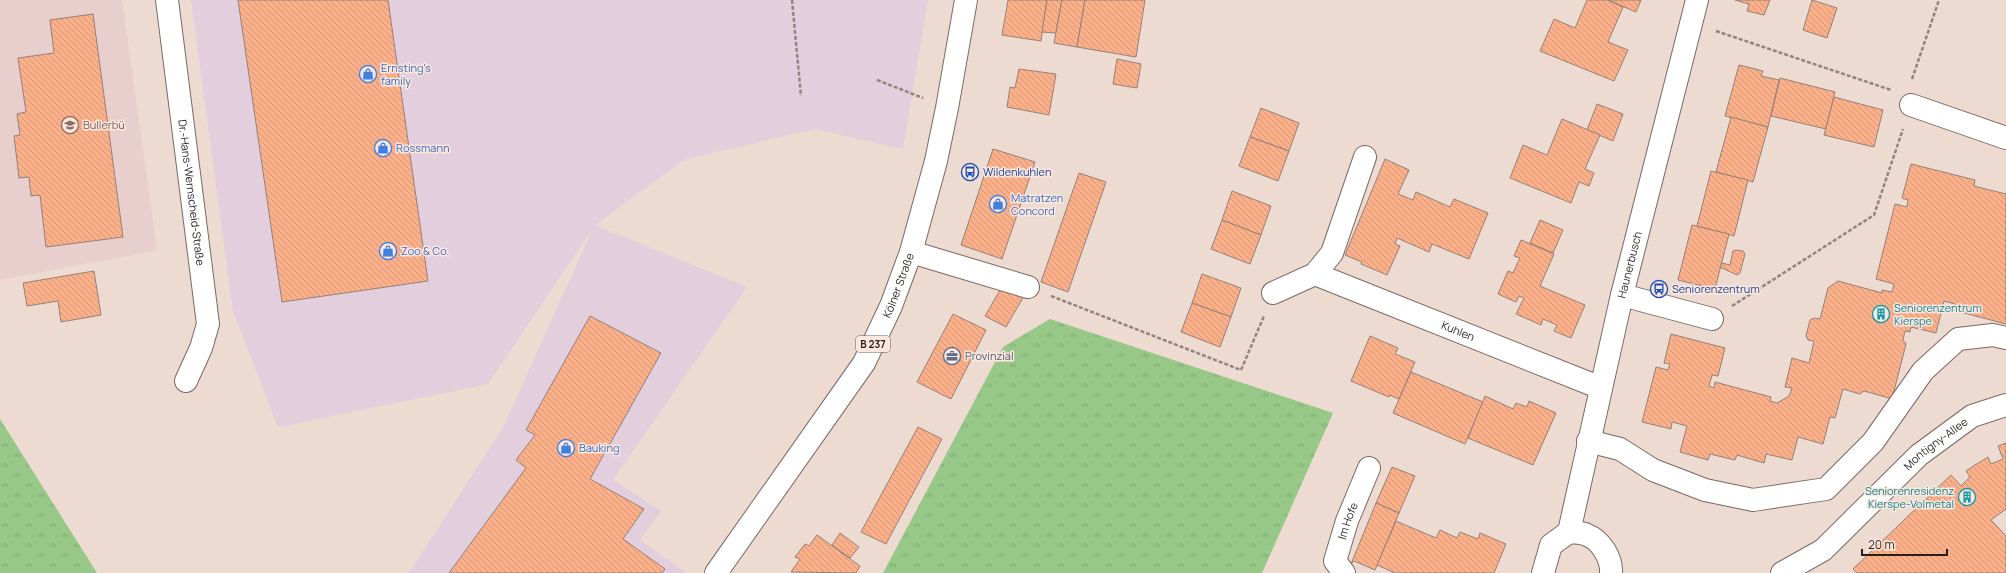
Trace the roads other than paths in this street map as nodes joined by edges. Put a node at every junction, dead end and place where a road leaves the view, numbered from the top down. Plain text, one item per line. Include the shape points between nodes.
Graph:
1 (167, 0) edge
2 (966, 0) edge
3 (1696, 0) edge
4 (1909, 100) road end
5 (2006, 138) edge
6 (1365, 157) dead end
7 (911, 252) junction
8 (1315, 274) junction
9 (1028, 287) dead end
10 (1273, 292) road end
11 (1622, 295) junction
12 (1712, 319) road end
13 (2006, 338) edge
14 (186, 381) dead end
15 (1601, 388) junction
16 (2006, 405) edge
17 (1588, 440) junction
18 (1369, 468) dead end
19 (1569, 532) junction
20 (716, 573) edge
21 (1344, 573) edge
22 (1543, 573) edge
23 (1611, 573) edge
24 (1782, 573) edge

1 - 14 street, Dr.-Hans-Wernscheid-Straße via 208,324 201,348
2 - 7 street, Kölner Straße / B 237 via 948,108
3 - 11 street, Haunerbusch
4 - 5 street
6 - 8 street via 1332,253
7 - 9 street
7 - 20 street, Kölner Straße / B 237 via 891,306 864,363
8 - 10 street
8 - 15 street, Kuhlen
11 - 12 street
11 - 15 street, Haunerbusch
13 - 17 street via 1992,335 1958,339 1923,371 1873,442 1826,489 1753,500 1706,490 1653,470 1620,449
15 - 17 street, Haunerbusch
16 - 24 street, Montigny-Allee via 1972,416 1919,455 1823,550
17 - 19 street, Haunerbusch
18 - 21 street, Im Hofe via 1346,521 1335,561
19 - 22 street via 1551,545
19 - 23 street via 1588,535 1604,548 1612,569

